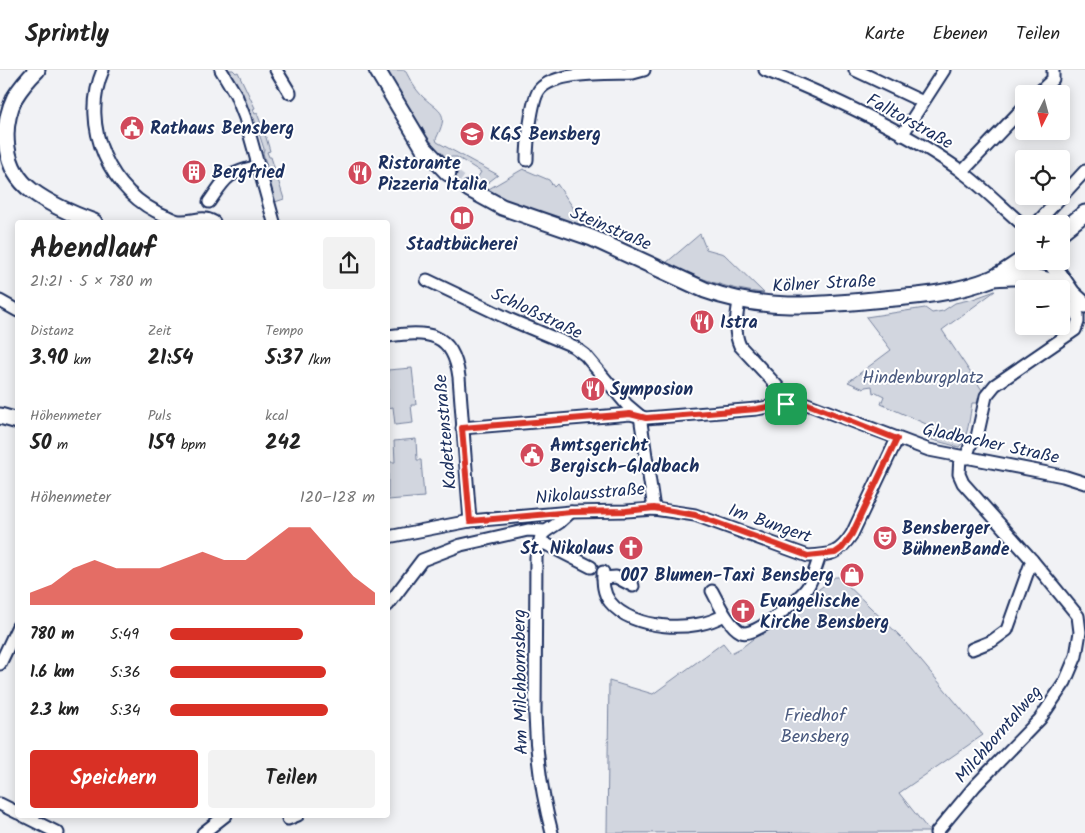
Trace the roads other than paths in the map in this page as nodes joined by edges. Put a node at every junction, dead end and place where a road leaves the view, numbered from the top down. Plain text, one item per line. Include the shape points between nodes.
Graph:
1 (102, 70) edge
2 (276, 70) edge
3 (376, 70) edge
4 (644, 70) edge
5 (765, 70) edge
6 (855, 70) edge
7 (944, 70) edge
8 (1053, 70) edge
9 (28, 73) edge
10 (564, 73) edge
11 (224, 74) edge
12 (1047, 85) edge
13 (290, 92) dead end
14 (923, 102) junction
15 (1015, 116) edge
16 (902, 135) junction
17 (2, 143) edge
18 (527, 160) dead end
19 (258, 166) junction
20 (1085, 171) edge
21 (962, 172) junction
22 (448, 173) tunnel mouth
23 (468, 189) tunnel mouth
24 (209, 202) dead end
25 (1085, 213) edge
26 (1044, 215) edge
27 (1015, 218) edge
28 (162, 219) edge
29 (90, 220) edge
30 (193, 220) edge
31 (209, 220) edge
32 (273, 220) edge
33 (1070, 225) edge
34 (1015, 265) edge
35 (1056, 270) edge
36 (994, 278) junction
37 (427, 280) dead end
38 (0, 301) edge
39 (739, 301) junction
40 (1076, 302) edge
41 (15, 309) edge
42 (390, 336) edge
43 (786, 404) junction
44 (0, 416) edge
45 (640, 416) junction
46 (15, 420) edge
47 (462, 428) junction
48 (897, 439) junction
49 (963, 458) junction
50 (1085, 483) edge
51 (654, 508) junction
52 (571, 512) junction
53 (470, 521) junction
54 (546, 531) junction
55 (390, 537) edge
56 (540, 542) junction
57 (820, 556) junction
58 (1032, 560) junction
59 (591, 567) dead end
60 (633, 586) dead end
61 (712, 591) dead end
62 (390, 602) edge
63 (724, 615) junction
64 (15, 632) edge
65 (972, 649) dead end
66 (0, 664) edge
67 (0, 804) edge
68 (15, 812) edge
69 (28, 818) edge
70 (222, 818) edge
71 (58, 833) edge
72 (203, 833) edge
73 (552, 833) edge
74 (936, 833) edge

1 - 28 street via 96,84 94,108 102,152 108,165 136,199
2 - 13 street
3 - 22 main road via 423,147
4 - 10 street via 633,73
5 - 16 street, Falltorstraße
6 - 14 street
7 - 14 street
8 - 12 street via 1053,79
9 - 17 main road via 8,113
10 - 18 street via 538,90 528,135
11 - 19 street via 245,118
14 - 16 street
15 - 21 street
16 - 21 street, Falltorstraße
17 - 29 main road via 25,185 45,200
19 - 24 street via 227,177
19 - 32 street
20 - 26 street
21 - 27 street, Falltorstraße
23 - 39 main road, Steinstraße via 502,207 592,238 705,290
25 - 33 main road
30 - 31 street
34 - 36 main road, Kölner Straße
35 - 40 main road
36 - 39 main road, Kölner Straße via 936,294 823,305
36 - 40 main road via 1039,278
37 - 45 street, Schloßstraße via 573,346
38 - 41 street
39 - 43 street via 736,338 778,387
40 - 49 street via 1078,322 1075,330 995,385 987,394 977,437
42 - 47 street, Kadettenstraße via 427,335 446,344 457,363
43 - 45 street via 757,409
43 - 48 street, Gladbacher Straße via 806,402
44 - 46 main road
45 - 47 street
45 - 51 street, Nikolausstraße
47 - 53 street, Kadettenstraße
48 - 49 street, Gladbacher Straße
48 - 57 street, Im Bungert via 852,534 835,553
49 - 50 street, Gladbacher Straße
49 - 58 street, Milchborntalweg via 959,474 963,483
51 - 52 street, Nikolausstraße
51 - 57 street, Im Bungert via 695,515 789,550
52 - 53 street, Nikolausstraße
52 - 54 street
53 - 55 street, Nikolausstraße
54 - 56 street, Am Milchbornsberg
54 - 62 street via 528,530 461,545 422,560
56 - 59 street
56 - 73 street, Am Milchbornsberg via 536,557 535,732
57 - 63 street via 808,586 798,598 751,633 739,631
58 - 65 street via 1006,630 992,641
58 - 74 street, Milchborntalweg via 1078,616 1080,632 1076,656 1065,682 1040,719 975,786
60 - 63 street via 616,577 603,575 603,587 610,601 621,611 645,622 668,626 694,625
61 - 63 street
64 - 66 street
67 - 68 street
69 - 71 street
70 - 72 street

